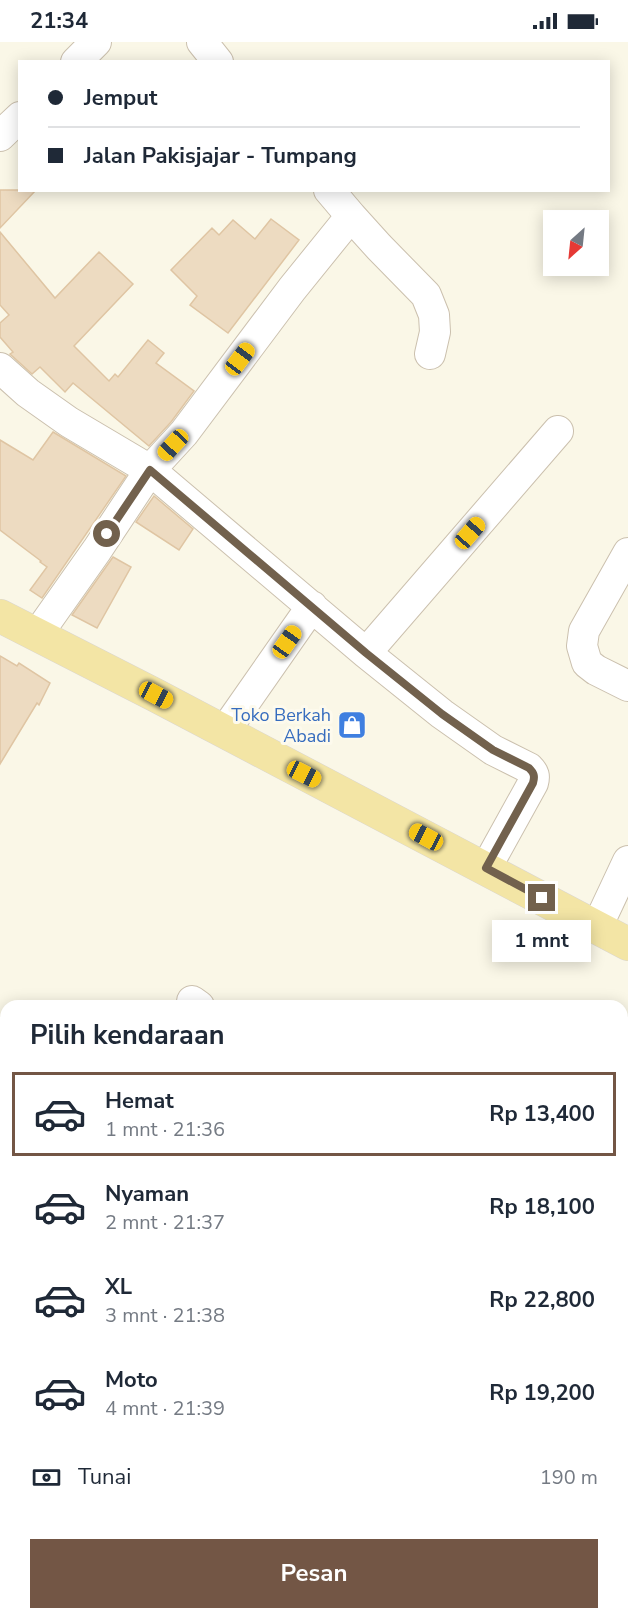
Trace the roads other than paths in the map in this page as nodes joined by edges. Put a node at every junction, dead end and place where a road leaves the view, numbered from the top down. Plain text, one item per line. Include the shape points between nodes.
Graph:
1 (96, 42) edge
2 (202, 42) edge
3 (78, 60) edge
4 (216, 60) edge
5 (18, 119) edge
6 (0, 136) edge
7 (331, 192) edge
8 (351, 216) junction
9 (430, 354) dead end
10 (0, 369) edge
11 (558, 431) dead end
12 (150, 470) junction
13 (628, 553) edge
14 (312, 606) junction
15 (0, 616) edge
16 (37, 635) junction
17 (366, 653) junction
18 (628, 686) edge
19 (224, 732) junction
20 (628, 861) edge
21 (486, 868) junction
22 (597, 927) junction
23 (628, 944) edge

1 - 3 street
2 - 4 street
5 - 6 street
7 - 8 street
8 - 9 street via 426,295 434,315
8 - 12 street via 184,433
10 - 12 street via 69,422
11 - 17 street
12 - 14 street
12 - 16 street
13 - 18 street via 584,631 582,646 587,663
14 - 17 street
14 - 19 street
15 - 16 main road
16 - 19 main road
17 - 21 street via 442,714 533,772 533,783
19 - 21 main road
20 - 22 street
21 - 22 main road
22 - 23 main road

